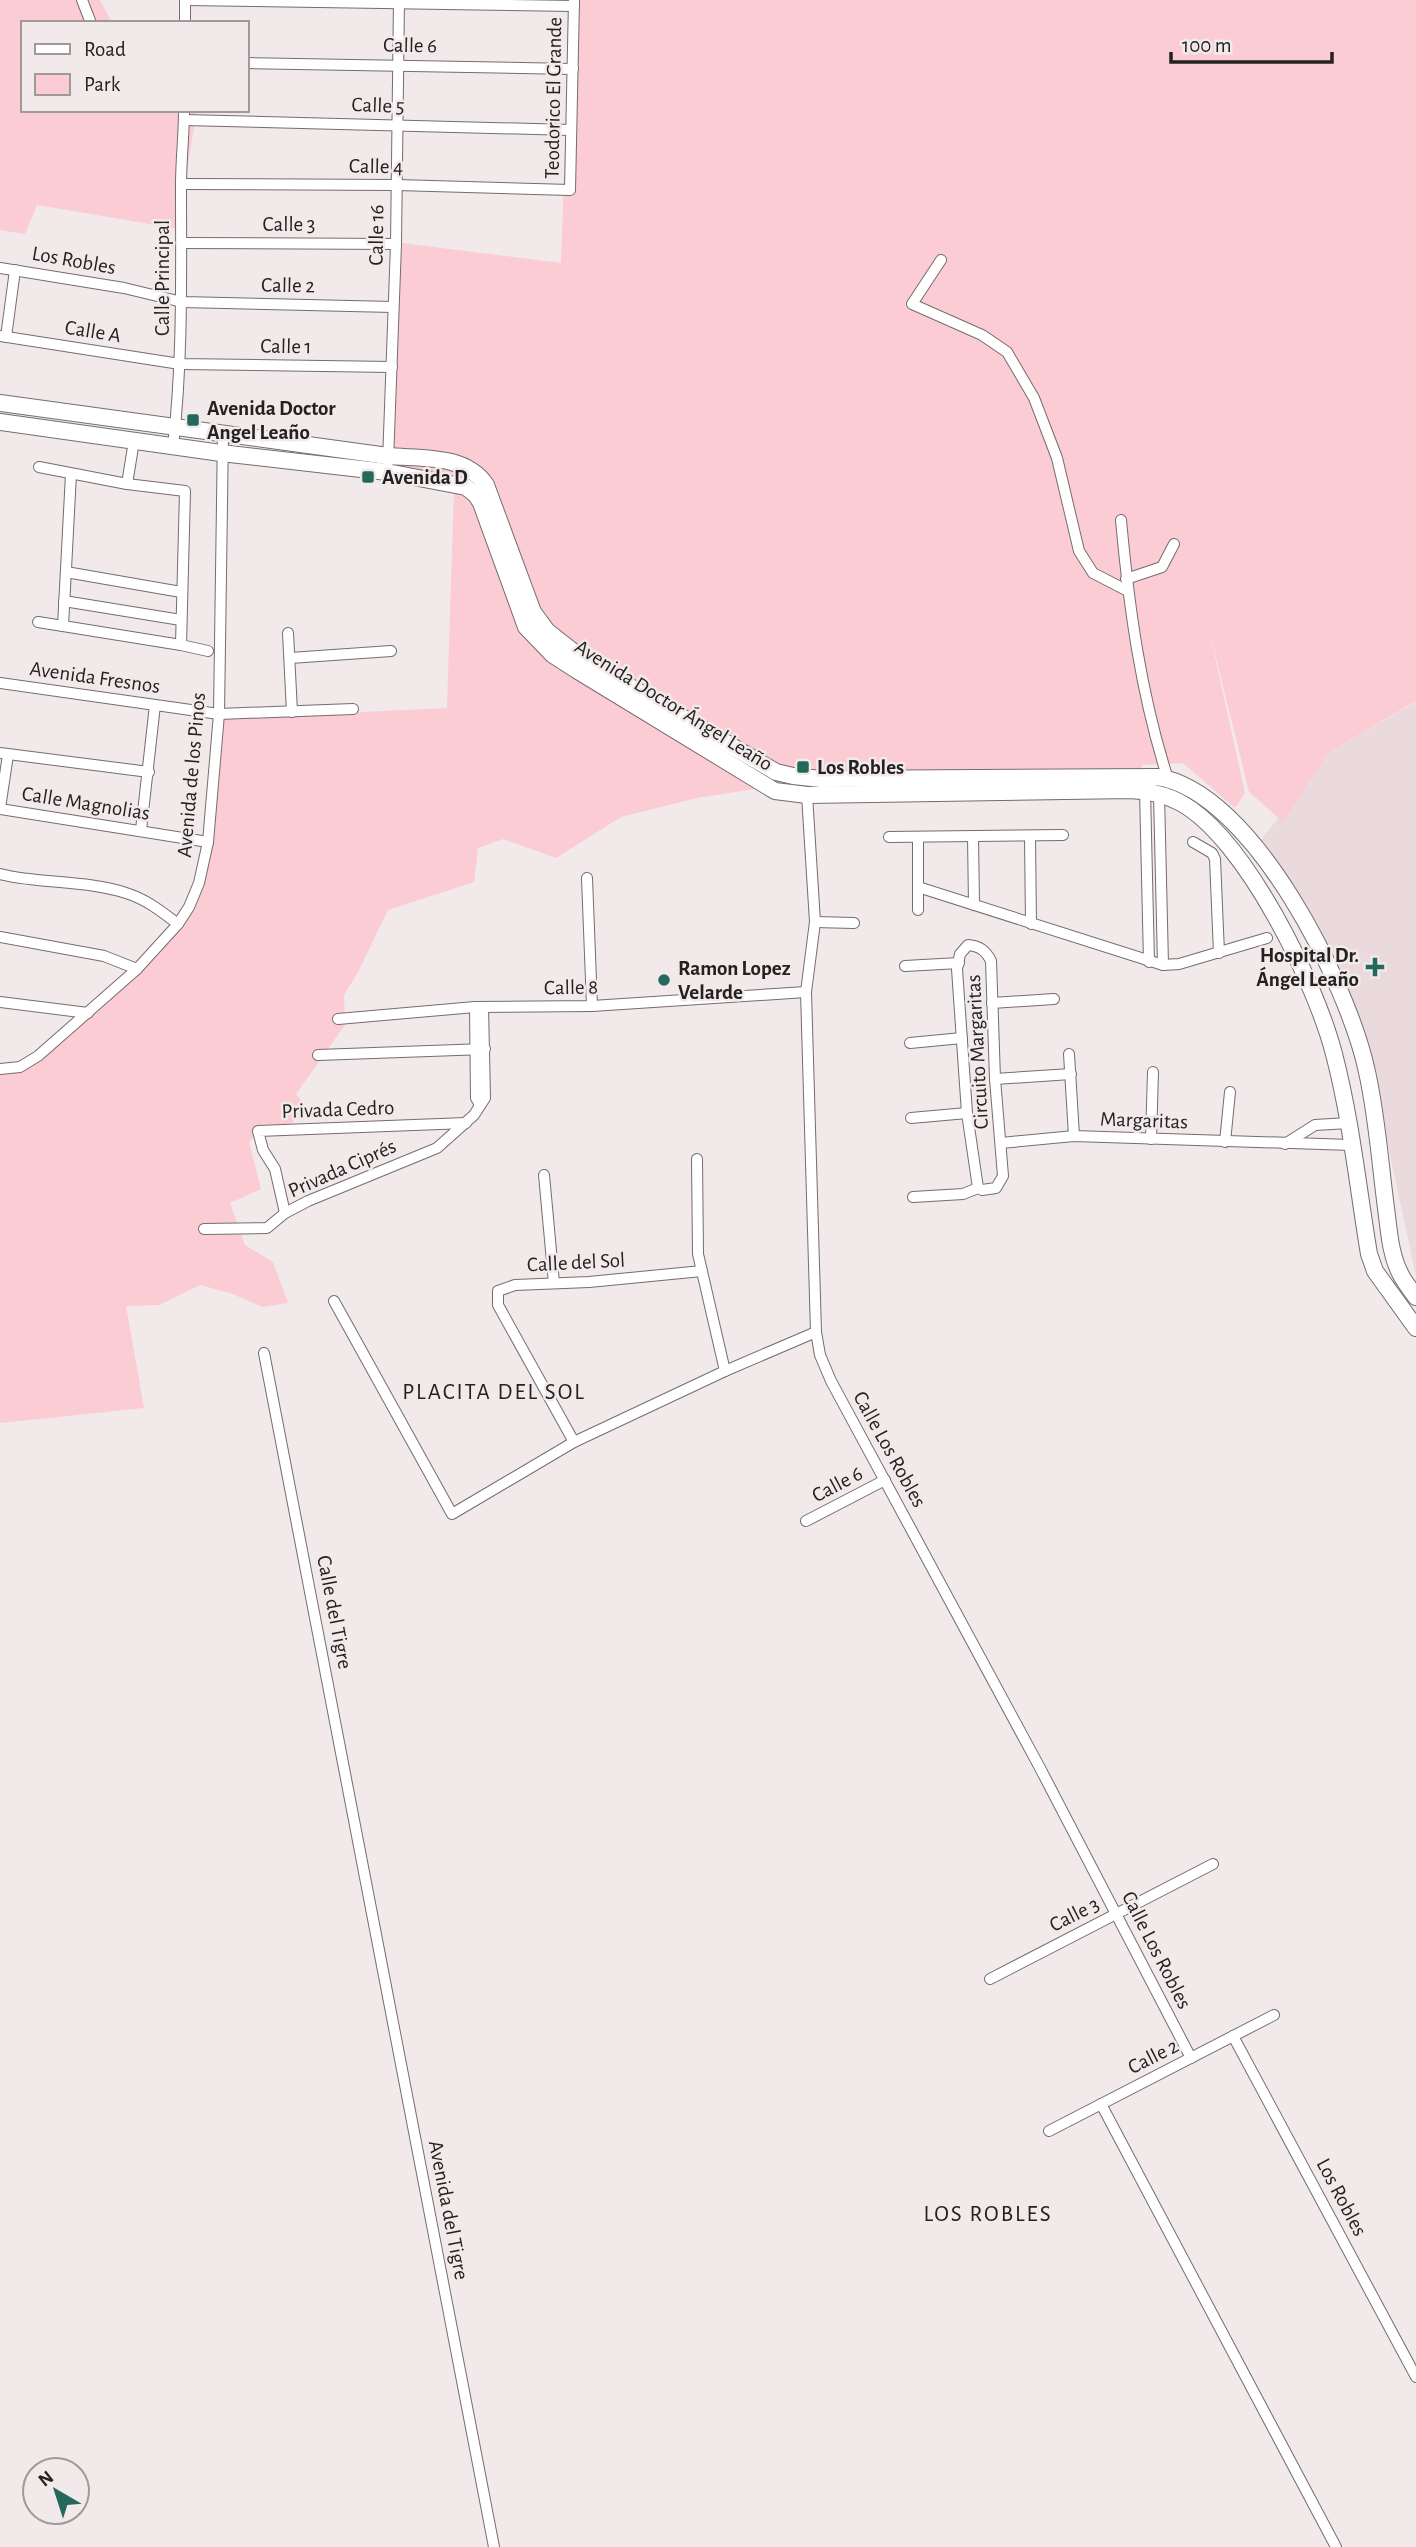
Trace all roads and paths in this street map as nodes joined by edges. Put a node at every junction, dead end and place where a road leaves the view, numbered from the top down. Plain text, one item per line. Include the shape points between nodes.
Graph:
1 (82, 0) edge
2 (185, 0) edge
3 (399, 2) edge
4 (574, 3) edge
5 (90, 21) edge
6 (185, 21) edge
7 (248, 63) edge
8 (398, 64) junction
9 (573, 68) junction
10 (184, 115) edge
11 (398, 125) junction
12 (571, 130) junction
13 (181, 184) junction
14 (397, 185) junction
15 (570, 190) joint
16 (182, 243) junction
17 (396, 244) junction
18 (941, 260) dead end
19 (0, 268) edge
20 (15, 270) junction
21 (182, 302) junction
22 (393, 307) junction
23 (3, 337) edge
24 (180, 364) junction
25 (392, 367) junction
26 (0, 403) edge
27 (0, 422) edge
28 (176, 426) junction
29 (222, 433) junction
30 (134, 441) junction
31 (173, 447) junction
32 (221, 453) junction
33 (439, 461) junction
34 (387, 464) junction
35 (40, 467) dead end
36 (71, 474) junction
37 (438, 481) junction
38 (127, 484) junction
39 (1121, 520) dead end
40 (1174, 544) dead end
41 (66, 572) junction
42 (1126, 579) junction
43 (1128, 591) junction
44 (181, 592) junction
45 (64, 601) junction
46 (180, 620) junction
47 (38, 622) dead end
48 (63, 626) junction
49 (288, 633) dead end
50 (181, 645) junction
51 (208, 651) dead end
52 (391, 651) dead end
53 (290, 658) junction
54 (0, 683) edge
55 (155, 705) junction
56 (353, 709) dead end
57 (292, 712) junction
58 (219, 714) junction
59 (4, 754) edge
60 (149, 772) junction
61 (1168, 779) junction
62 (1152, 793) junction
63 (807, 795) junction
64 (0, 809) edge
65 (141, 831) junction
66 (1063, 835) dead end
67 (1146, 835) junction
68 (973, 836) junction
69 (1030, 836) junction
70 (1160, 836) junction
71 (889, 837) dead end
72 (918, 837) junction
73 (208, 842) junction
74 (1193, 842) dead end
75 (0, 874) edge
76 (587, 878) dead end
77 (918, 887) junction
78 (974, 905) junction
79 (918, 910) dead end
80 (815, 922) junction
81 (854, 923) dead end
82 (178, 924) junction
83 (1031, 924) junction
84 (0, 937) edge
85 (1267, 938) dead end
86 (1219, 953) junction
87 (1150, 962) junction
88 (958, 963) junction
89 (1163, 965) junction
90 (905, 966) dead end
91 (137, 969) junction
92 (806, 992) junction
93 (1054, 999) dead end
94 (0, 1002) edge
95 (992, 1003) junction
96 (592, 1006) junction
97 (479, 1007) junction
98 (88, 1013) junction
99 (338, 1018) dead end
100 (962, 1038) junction
101 (910, 1043) dead end
102 (480, 1049) junction
103 (1069, 1054) dead end
104 (318, 1055) dead end
105 (0, 1069) edge
106 (1153, 1072) dead end
107 (1071, 1074) junction
108 (995, 1079) junction
109 (1230, 1092) dead end
110 (967, 1113) junction
111 (911, 1118) dead end
112 (466, 1123) junction
113 (1349, 1123) junction
114 (1074, 1136) junction
115 (1151, 1139) junction
116 (1225, 1142) junction
117 (1001, 1143) junction
118 (1285, 1144) junction
119 (1351, 1145) junction
120 (697, 1159) dead end
121 (544, 1175) dead end
122 (978, 1188) junction
123 (913, 1197) dead end
124 (285, 1213) junction
125 (204, 1229) dead end
126 (702, 1271) junction
127 (554, 1283) junction
128 (1416, 1297) edge
129 (334, 1301) dead end
130 (1416, 1328) edge
131 (817, 1332) junction
132 (264, 1353) dead end
133 (724, 1371) junction
134 (574, 1443) junction
135 (885, 1480) junction
136 (806, 1521) dead end
137 (1213, 1864) dead end
138 (367, 1880) joint
139 (1116, 1914) junction
140 (990, 1979) dead end
141 (1274, 2015) dead end
142 (1233, 2036) junction
143 (1191, 2058) junction
144 (1101, 2104) junction
145 (1049, 2131) dead end
146 (1416, 2377) edge
147 (494, 2547) edge
148 (1336, 2547) edge

1 - 5 street
2 - 3 street
2 - 6 street
3 - 4 street
3 - 8 street, Calle 16
4 - 9 street, Teodorico El Grande
7 - 8 street, Calle 6
8 - 9 street, Calle 6
8 - 11 street, Calle 16
9 - 12 street, Teodorico El Grande
10 - 11 street, Calle 5
10 - 13 street, Calle Principal
11 - 12 street, Calle 5
11 - 14 street, Calle 16
12 - 15 street, Teodorico El Grande
13 - 14 street, Calle 4
13 - 16 street, Calle Principal
14 - 15 street, Calle 4
14 - 17 street, Calle 16
16 - 17 street, Calle 3
16 - 21 street, Calle Principal
17 - 22 street, Calle 16
18 - 43 street via 912,304 982,335 1007,352 1034,398 1057,458 1079,551 1093,573
19 - 20 street, Los Robles
20 - 21 street, Los Robles
20 - 23 street
21 - 22 street, Calle 2
21 - 24 street, Calle Principal
22 - 25 street, Calle 16
23 - 24 street, Calle A
24 - 25 street, Calle 1
24 - 28 street, Calle Principal
25 - 34 street, Calle 16
26 - 28 street, Avenida Doctor Ángel Leaño
27 - 30 street, Avenida Doctor Ángel Leaño
28 - 29 street, Avenida Doctor Ángel Leaño
28 - 31 street, Calle Principal
29 - 32 street, Avenida de los Pinos
29 - 34 street, Avenida Doctor Ángel Leaño
30 - 31 street, Avenida Doctor Ángel Leaño
30 - 38 street
31 - 32 street, Avenida Doctor Ángel Leaño
32 - 34 street, Avenida Doctor Ángel Leaño
32 - 58 street, Avenida de los Pinos
33 - 34 street, Avenida Doctor Ángel Leaño
33 - 37 street via 430,473
33 - 61 street, Avenida Doctor Ángel Leaño via 474,470 486,485 533,612 547,631 584,660 776,772 821,779
34 - 37 street, Avenida Doctor Ángel Leaño
35 - 36 street
36 - 38 street
36 - 41 street
37 - 63 street, Avenida Doctor Ángel Leaño via 461,485 476,495 520,616 533,636 554,654 770,789
38 - 44 street via 185,491
39 - 42 street
40 - 42 street via 1162,567
41 - 44 street
41 - 45 street
42 - 43 street
43 - 61 street via 1145,698
44 - 46 street
45 - 46 street
45 - 48 street
46 - 50 street
47 - 48 street
48 - 50 street
49 - 53 street
50 - 51 street
52 - 53 street
53 - 57 street
54 - 55 street, Avenida Fresnos
55 - 58 street, Avenida Fresnos
55 - 60 street
56 - 57 street, Avenida Fresnos
57 - 58 street, Avenida Fresnos
58 - 73 street, Avenida de los Pinos
59 - 60 street
59 - 64 street
60 - 65 street
61 - 128 street, Avenida Doctor Ángel Leaño via 1214,806 1244,834 1318,942 1359,1037 1390,1244 1400,1275
62 - 63 street, Avenida Doctor Ángel Leaño via 1056,790
62 - 67 street
62 - 70 street
62 - 113 street, Avenida Doctor Ángel Leaño via 1191,810 1247,871 1315,998 1334,1052
63 - 80 street, Calle Los Robles
64 - 65 street, Calle Magnolias
65 - 73 street, Calle Magnolias
66 - 69 street
67 - 70 street
67 - 87 street
68 - 69 street
68 - 72 street
68 - 78 street
69 - 83 street
70 - 89 street
71 - 72 street
72 - 77 street
73 - 82 street, Avenida de los Pinos via 199,883
74 - 86 street via 1215,859
75 - 82 street via 127,893
76 - 96 street
77 - 78 street
77 - 79 street
78 - 83 street
80 - 81 street
80 - 92 street, Calle Los Robles
82 - 91 street, Avenida de los Pinos
83 - 87 street
84 - 91 street via 104,956
85 - 86 street
86 - 89 street
87 - 89 street
88 - 90 street
88 - 95 street, Circuito Margaritas via 968,945 977,945 987,954
88 - 100 street, Circuito Margaritas
91 - 98 street, Avenida de los Pinos
92 - 96 street, Calle 8
92 - 131 street, Calle Los Robles
93 - 95 street
94 - 98 street
95 - 108 street, Circuito Margaritas
96 - 97 street, Calle 8
97 - 99 street, Calle 8
97 - 102 street, Privada Ciprés
98 - 105 street, Avenida de los Pinos via 38,1056 20,1067
100 - 101 street
100 - 110 street, Circuito Margaritas
102 - 104 street
102 - 112 street, Privada Ciprés via 485,1098
103 - 107 street
106 - 115 street
107 - 108 street
107 - 114 street
108 - 117 street, Circuito Margaritas
109 - 116 street
110 - 111 street
110 - 122 street, Circuito Margaritas
112 - 124 street, Privada Ciprés via 437,1148
112 - 124 street, Privada Cedro via 258,1131 275,1169
113 - 118 street via 1315,1125
113 - 119 street, Avenida Doctor Ángel Leaño
114 - 115 street, Margaritas
114 - 117 street, Margaritas
115 - 116 street, Margaritas
116 - 118 street, Margaritas
117 - 122 street, Circuito Margaritas via 1003,1176 996,1188
118 - 119 street, Margaritas
119 - 130 street, Avenida Doctor Ángel Leaño via 1375,1271
120 - 126 street
121 - 127 street
122 - 123 street, Circuito Margaritas via 963,1194
124 - 125 street, Privada Ciprés via 267,1228
126 - 127 street, Calle del Sol
126 - 133 street
127 - 134 street, Calle del Sol via 515,1285 498,1291 498,1305
129 - 134 street via 452,1514
131 - 133 street
131 - 135 street, Calle Los Robles via 831,1381
132 - 138 street, Calle del Tigre
133 - 134 street
135 - 136 street, Calle 6
135 - 139 street, Calle Los Robles
137 - 139 street, Calle 3
138 - 147 street, Avenida del Tigre
139 - 140 street, Calle 3
139 - 143 street, Calle Los Robles
141 - 142 street, Calle 2
142 - 143 street, Calle 2
142 - 146 street, Los Robles
143 - 144 street, Calle 2
144 - 145 street, Calle 2
144 - 148 street

